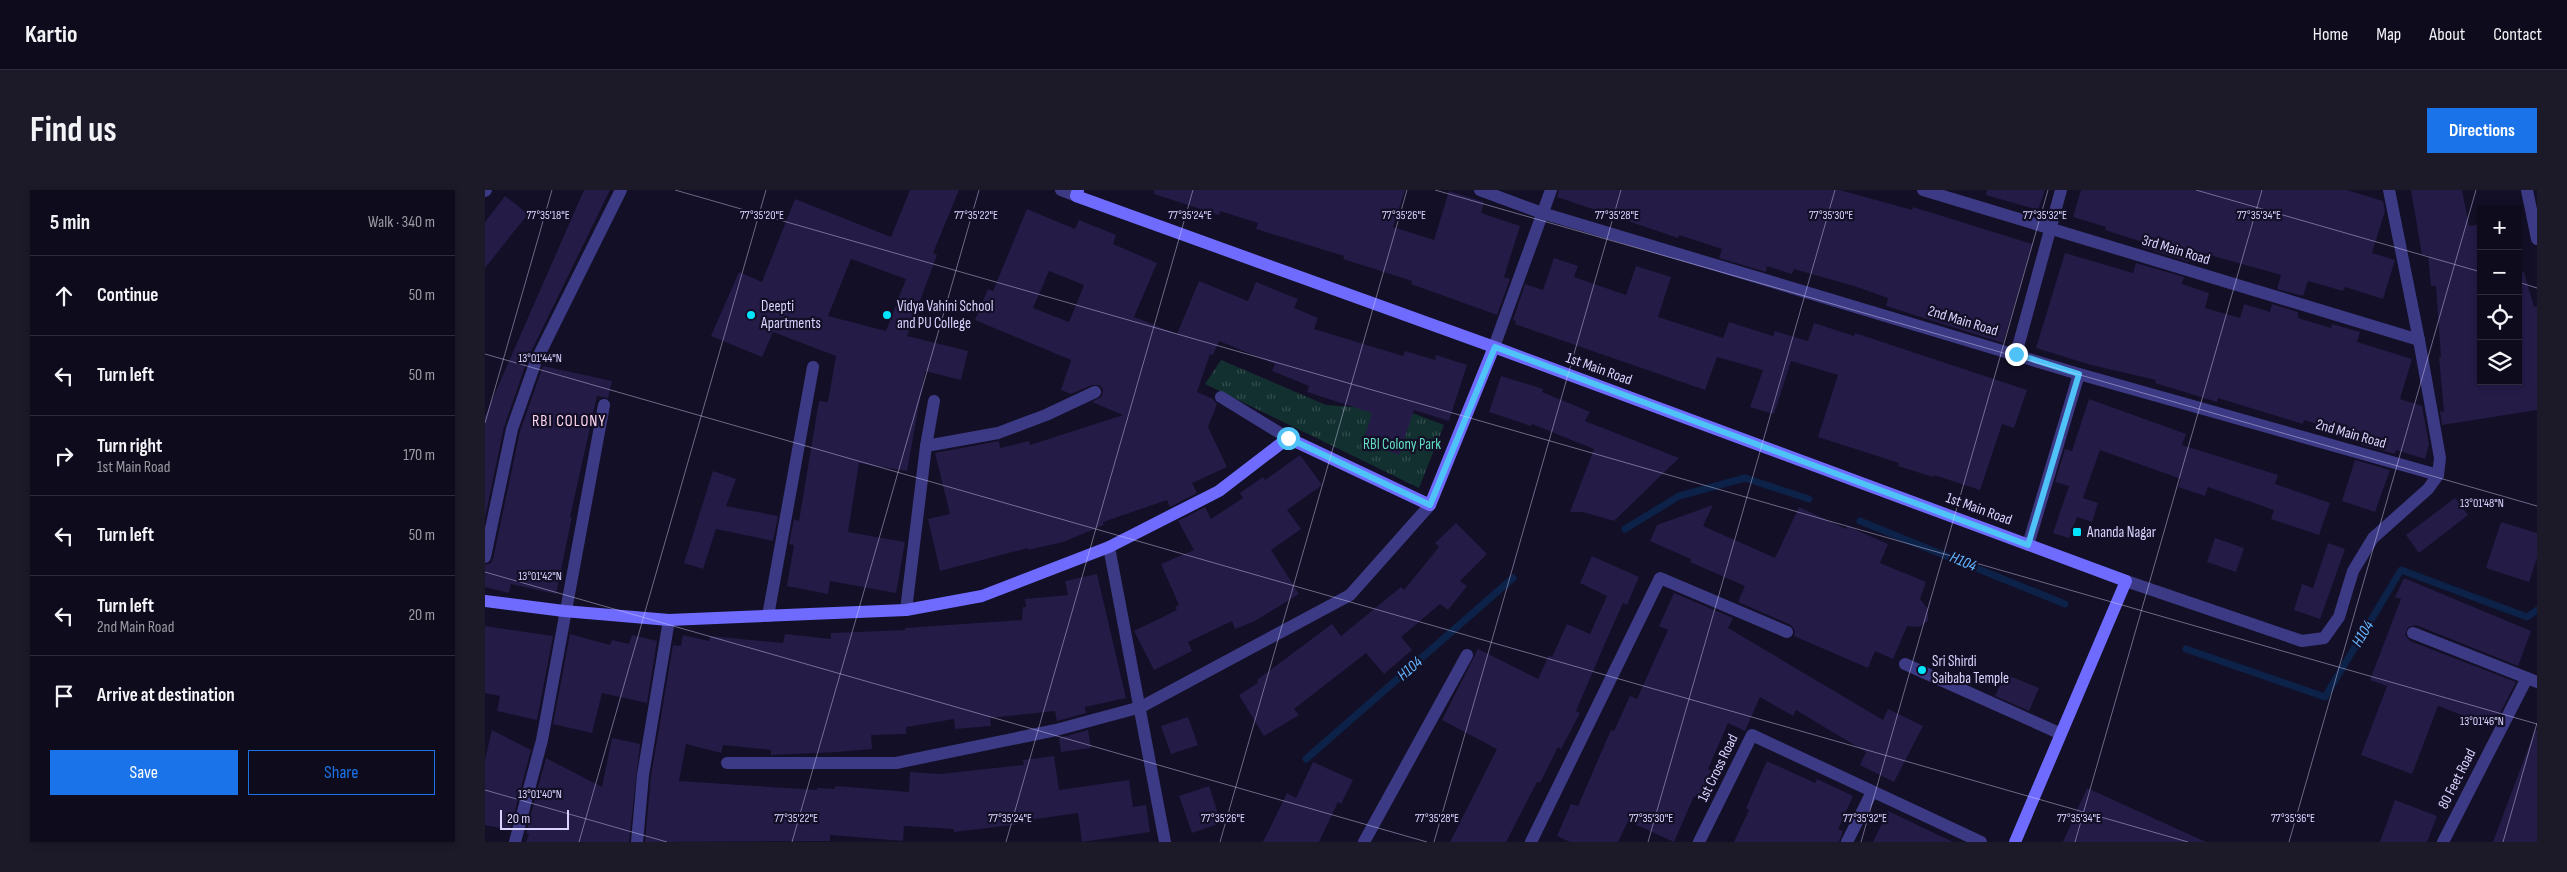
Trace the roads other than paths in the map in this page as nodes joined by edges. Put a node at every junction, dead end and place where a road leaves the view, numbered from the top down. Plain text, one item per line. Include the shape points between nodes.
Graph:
1 (621, 190) edge
2 (1061, 190) edge
3 (1480, 190) edge
4 (1551, 190) edge
5 (1923, 190) edge
6 (2061, 190) edge
7 (2376, 190) edge
8 (2527, 190) edge
9 (2390, 192) edge
10 (1077, 193) edge
11 (1542, 213) junction
12 (2049, 229) junction
13 (2537, 239) edge
14 (2419, 340) junction
15 (1495, 347) junction
16 (2016, 354) junction
17 (813, 367) dead end
18 (2079, 374) junction
19 (1095, 392) dead end
20 (1221, 397) dead end
21 (934, 401) dead end
22 (604, 405) dead end
23 (1288, 438) junction
24 (926, 446) junction
25 (2438, 475) junction
26 (1430, 505) junction
27 (2028, 545) junction
28 (1109, 547) junction
29 (485, 557) edge
30 (2126, 581) junction
31 (485, 601) edge
32 (906, 610) junction
33 (564, 612) junction
34 (768, 616) junction
35 (669, 620) junction
36 (1787, 632) dead end
37 (2413, 633) dead end
38 (1467, 655) dead end
39 (1905, 664) dead end
40 (2532, 680) edge
41 (1141, 707) junction
42 (2059, 733) junction
43 (727, 763) dead end
44 (1872, 792) junction
45 (515, 842) edge
46 (637, 842) edge
47 (1165, 842) edge
48 (1363, 842) edge
49 (1531, 842) edge
50 (1699, 842) edge
51 (1847, 842) edge
52 (1981, 842) edge
53 (2015, 842) edge
54 (2443, 842) edge

1 - 29 street via 537,361 512,429
2 - 10 street, 1st Main Road
3 - 11 street, 2nd Main Road
4 - 11 street
5 - 12 street, 3rd Main Road
6 - 12 street
7 - 9 street
8 - 13 street
9 - 14 street
10 - 15 street, 1st Main Road
11 - 15 street
11 - 16 street, 2nd Main Road
12 - 14 street, 3rd Main Road
12 - 16 street
14 - 25 street via 2439,458
15 - 26 street
15 - 27 street, 1st Main Road
16 - 18 street, 2nd Main Road
17 - 34 street
18 - 25 street, 2nd Main Road
18 - 27 street
19 - 24 street via 998,433
20 - 23 street
21 - 24 street
22 - 33 street
23 - 26 street
23 - 28 street via 1219,491
24 - 32 street
25 - 30 street via 2428,489 2373,538 2353,571 2339,617 2324,638 2302,641
26 - 41 street via 1350,595
27 - 30 street, 1st Main Road
28 - 32 street via 982,596
28 - 41 street
30 - 42 street
31 - 33 street
32 - 34 street
33 - 35 street
33 - 45 street via 541,740
34 - 35 street
35 - 46 street via 643,775
36 - 49 street via 1660,578
37 - 40 street
38 - 48 street
39 - 42 street
40 - 54 street, 80 Feet Road
41 - 43 street via 1056,730 896,763
41 - 47 street
42 - 53 street
44 - 50 street, 1st Cross Road via 1752,735
44 - 51 street
44 - 52 street

